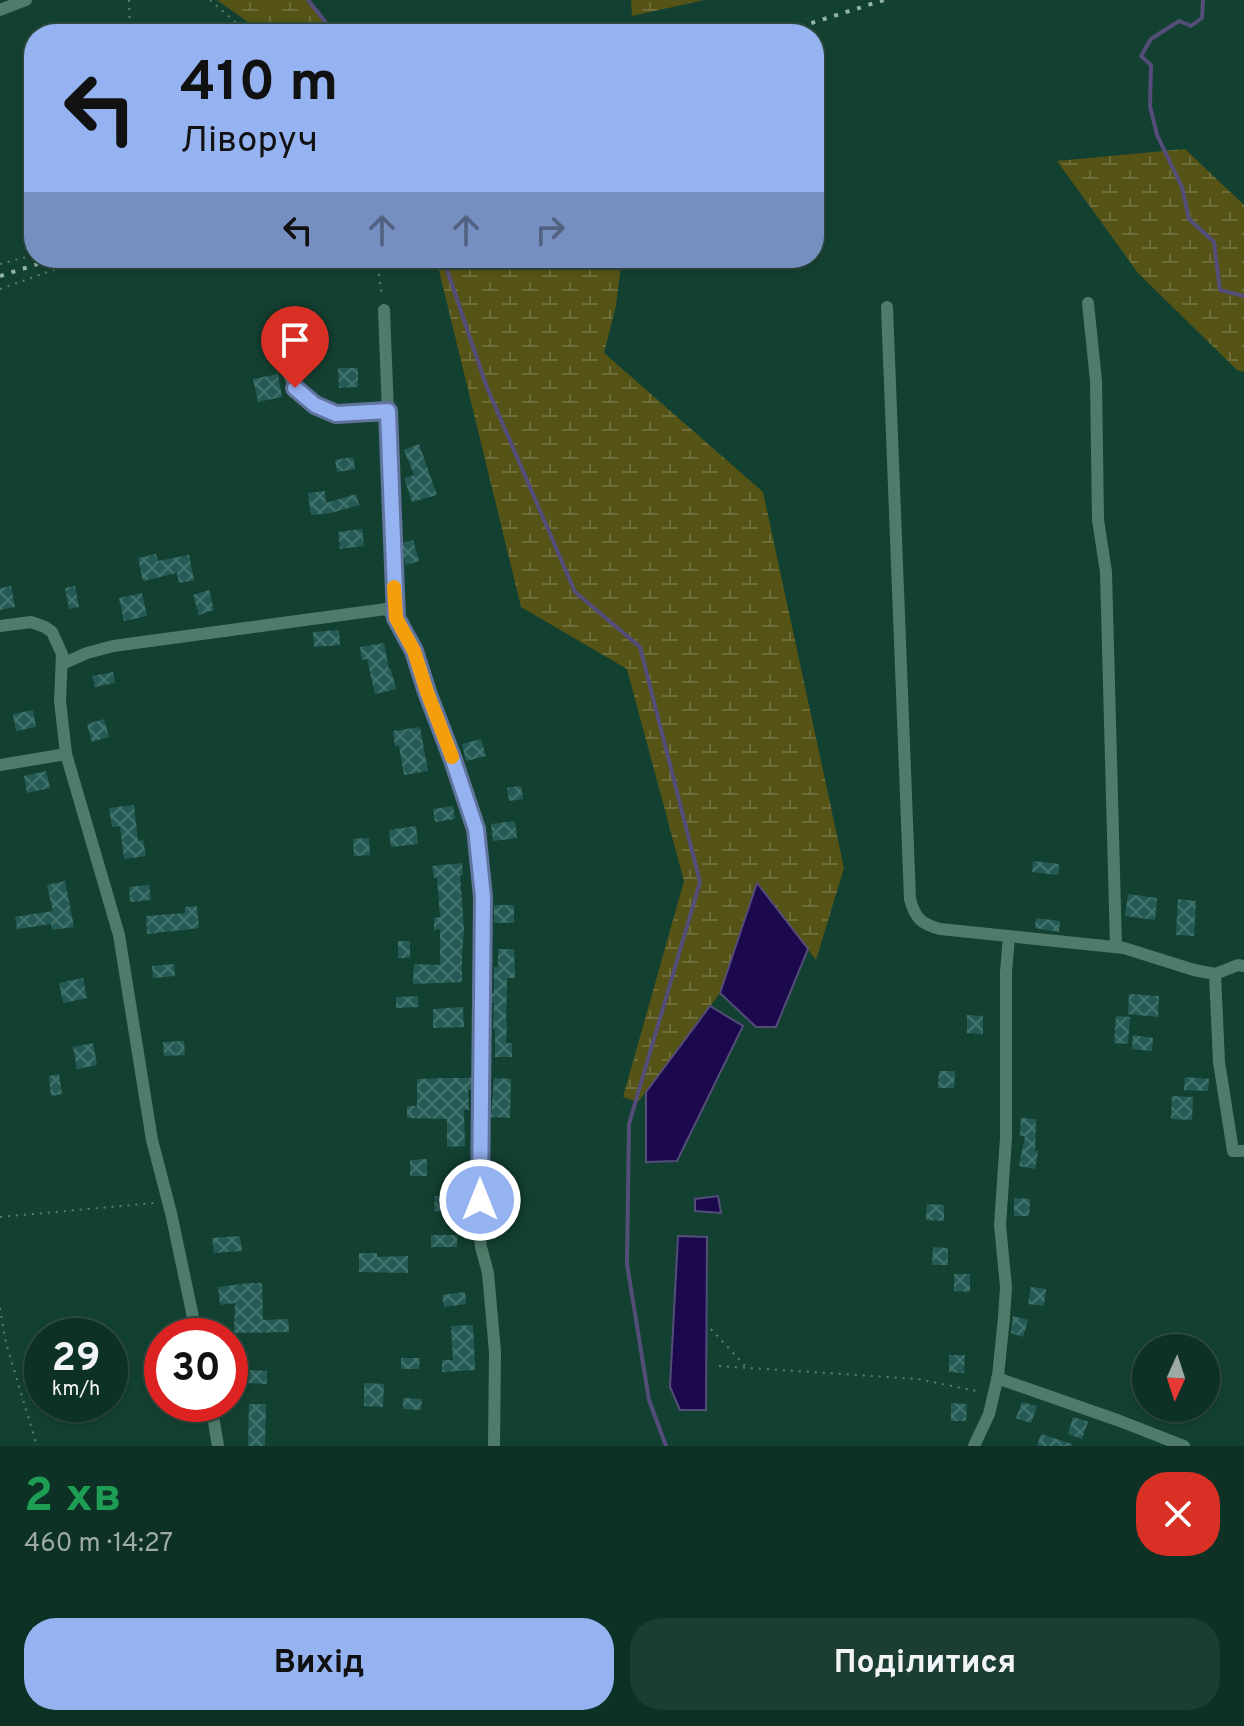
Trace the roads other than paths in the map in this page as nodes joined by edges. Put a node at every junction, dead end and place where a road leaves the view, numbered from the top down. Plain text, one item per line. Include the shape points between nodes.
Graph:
1 (26, 0) edge
2 (0, 10) edge
3 (1088, 303) dead end
4 (887, 307) dead end
5 (384, 310) road end
6 (285, 365) dead end
7 (388, 411) junction
8 (396, 618) junction
9 (0, 626) edge
10 (62, 664) junction
11 (66, 754) junction
12 (0, 765) edge
13 (1009, 936) junction
14 (1116, 947) junction
15 (1244, 966) edge
16 (1215, 974) junction
17 (1244, 1151) edge
18 (193, 1318) edge
19 (997, 1378) junction
20 (214, 1422) edge
21 (218, 1446) edge
22 (494, 1446) edge
23 (974, 1446) edge
24 (1184, 1446) edge

1 - 2 street
3 - 14 street via 1096,381 1098,520 1106,572
4 - 13 street via 910,899 918,920 928,926
5 - 7 street
6 - 7 street via 295,388 315,405 336,414
7 - 8 street
8 - 10 street via 386,609 113,646
8 - 22 street via 414,651 476,829 483,897 479,1229 495,1352
9 - 10 street via 31,622 45,627 52,632
10 - 11 street
11 - 12 street
11 - 18 street via 119,935 152,1140
13 - 14 street
13 - 19 street via 1000,1225 1006,1287
14 - 16 street
15 - 16 street
16 - 17 street via 1219,1062 1233,1151
19 - 23 street
19 - 24 street
20 - 21 street

